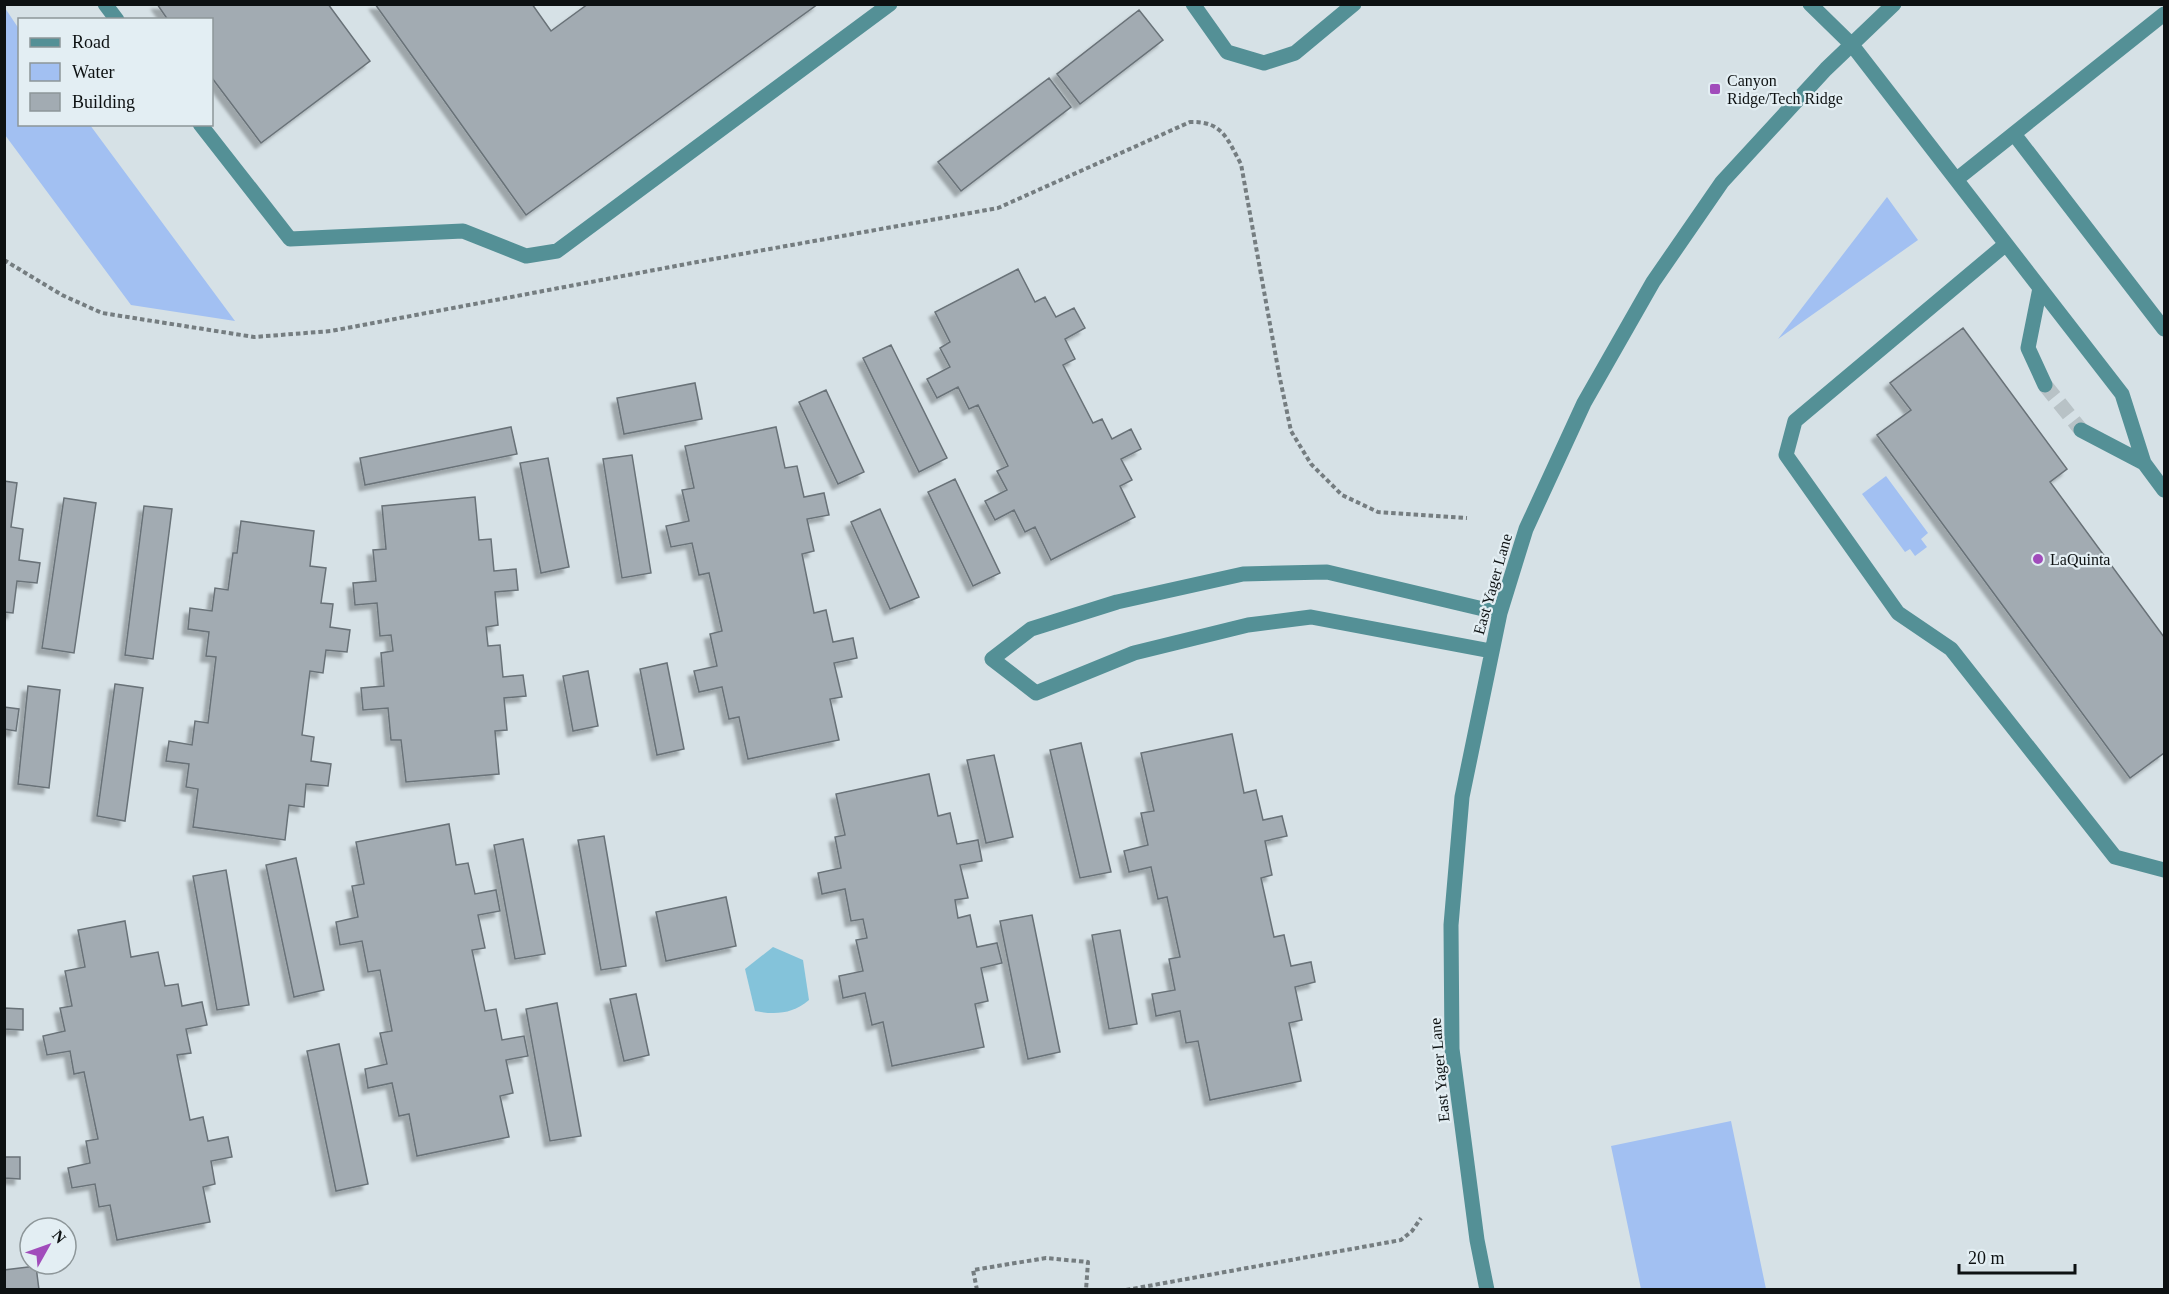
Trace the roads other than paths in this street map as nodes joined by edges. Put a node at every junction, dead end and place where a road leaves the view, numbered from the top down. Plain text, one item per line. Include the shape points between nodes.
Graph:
1 (105, 4) edge
2 (890, 4) edge
3 (1193, 4) edge
4 (1354, 4) edge
5 (1810, 4) edge
6 (1894, 4) edge
7 (2164, 14) edge
8 (116, 18) edge
9 (1852, 45) junction
10 (202, 126) edge
11 (2014, 134) junction
12 (1956, 179) junction
13 (2006, 244) junction
14 (2040, 288) junction
15 (2164, 329) edge
16 (2046, 385) tunnel mouth
17 (2081, 430) tunnel mouth
18 (2144, 463) junction
19 (2164, 490) edge
20 (1500, 613) junction
21 (1491, 651) junction
22 (2164, 870) edge
23 (1487, 1290) edge

1 - 8 street
2 - 10 street via 557,251 526,256 463,231 290,239
3 - 4 street via 1227,52 1264,63 1295,53
5 - 9 street
6 - 9 street, East Yager Lane
7 - 11 street
9 - 12 street
9 - 20 street, East Yager Lane via 1722,182 1653,282 1584,403 1526,529
11 - 12 street
11 - 15 street
12 - 13 street
13 - 14 street
13 - 22 street via 1795,421 1786,455 1898,613 1951,649 2115,857
14 - 16 street via 2028,348
14 - 18 street via 2122,394
17 - 18 street
18 - 19 street
20 - 21 street, East Yager Lane
20 - 21 street via 1327,572 1243,574 1117,603 1031,629 992,659 1036,693 1134,653 1248,625 1311,617
21 - 23 street, East Yager Lane via 1462,797 1451,925 1452,1049

